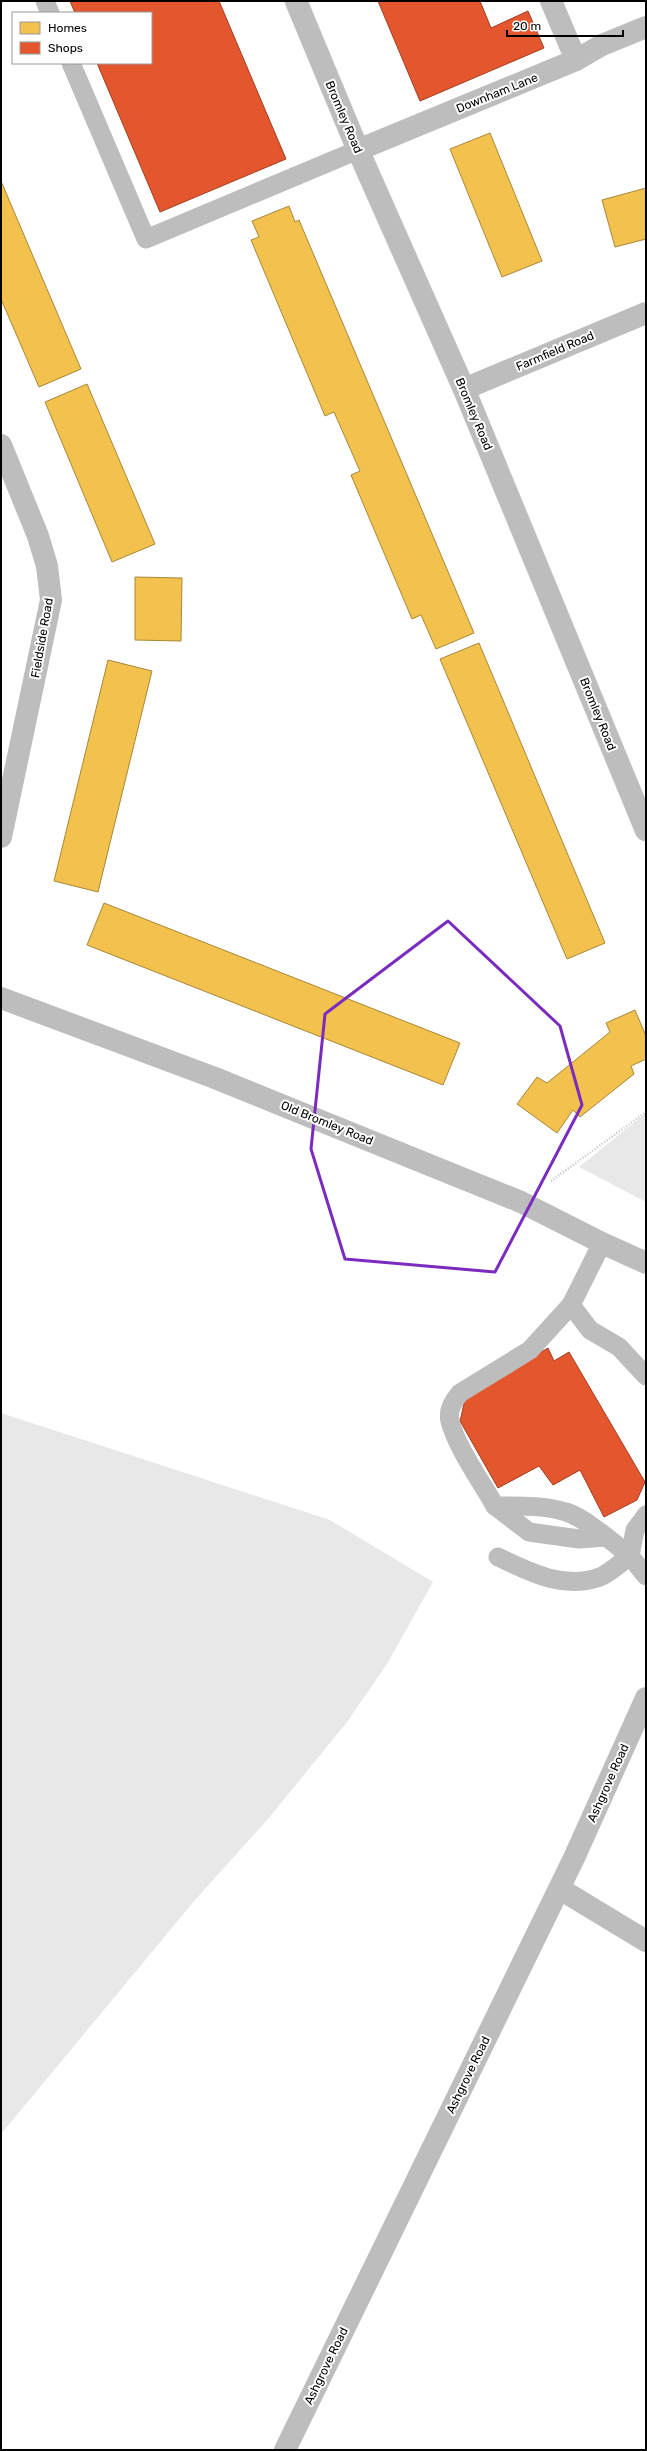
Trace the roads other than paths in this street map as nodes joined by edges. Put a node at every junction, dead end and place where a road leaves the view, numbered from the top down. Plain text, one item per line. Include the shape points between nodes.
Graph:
1 (45, 1) edge
2 (296, 1) edge
3 (551, 1) edge
4 (50, 12) edge
5 (646, 27) edge
6 (576, 60) junction
7 (71, 64) edge
8 (358, 150) junction
9 (646, 313) edge
10 (464, 389) junction
11 (1, 445) edge
12 (646, 830) edge
13 (1, 837) edge
14 (1, 998) edge
15 (602, 1243) junction
16 (646, 1263) edge
17 (571, 1305) junction
18 (646, 1376) edge
19 (496, 1506) junction
20 (646, 1515) edge
21 (606, 1537) junction
22 (630, 1556) junction
23 (498, 1557) dead end
24 (646, 1576) edge
25 (646, 1698) edge
26 (560, 1889) junction
27 (646, 1941) edge
28 (285, 2450) edge

1 - 4 lane
2 - 8 street, Bromley Road
3 - 6 street
5 - 6 street, Downham Lane via 602,45
6 - 8 street, Downham Lane
7 - 8 lane via 146,239
8 - 10 street, Bromley Road
9 - 10 street, Farmfield Road
10 - 12 street, Bromley Road
11 - 13 street, Fieldside Road via 38,536 47,566 51,600
14 - 15 street, Old Bromley Road via 215,1078 521,1202
15 - 16 street, Old Bromley Road
15 - 17 lane
17 - 18 lane via 590,1330 619,1347
17 - 19 lane via 530,1350 460,1393 452,1402 449,1420 463,1450
19 - 21 lane via 535,1505 568,1512
19 - 21 lane via 528,1532 579,1539
20 - 22 lane via 635,1530
21 - 22 lane
22 - 23 lane via 601,1577 574,1582 544,1578
22 - 24 lane
25 - 26 street, Ashgrove Road
26 - 27 street
26 - 28 street, Ashgrove Road

